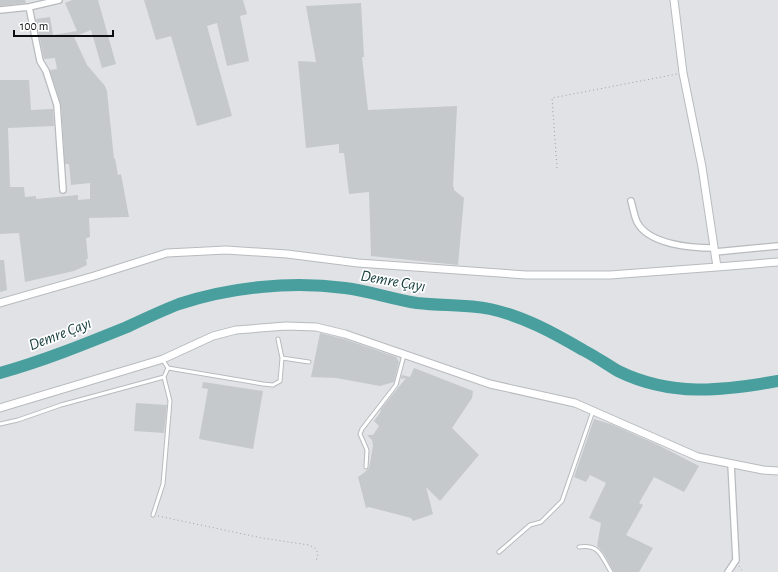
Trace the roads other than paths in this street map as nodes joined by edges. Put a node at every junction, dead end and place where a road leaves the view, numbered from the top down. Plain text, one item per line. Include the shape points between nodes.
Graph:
1 (59, 0) edge
2 (674, 0) edge
3 (28, 7) junction
4 (0, 10) edge
5 (63, 190) dead end
6 (630, 201) dead end
7 (778, 246) edge
8 (714, 250) junction
9 (778, 262) edge
10 (717, 267) junction
11 (0, 303) edge
12 (278, 339) dead end
13 (404, 354) junction
14 (282, 358) junction
15 (163, 359) junction
16 (309, 362) dead end
17 (168, 368) junction
18 (164, 377) junction
19 (0, 408) edge
20 (593, 412) junction
21 (0, 424) edge
22 (731, 464) junction
23 (366, 467) dead end
24 (778, 471) edge
25 (153, 515) road end
26 (579, 547) dead end
27 (499, 552) dead end
28 (611, 572) edge
29 (728, 572) edge

1 - 3 street
2 - 8 street via 683,73 702,167
3 - 4 street
3 - 5 street via 40,61 57,105
6 - 8 street via 638,223 657,239 675,245
7 - 8 street
8 - 10 street
9 - 10 street
10 - 11 street via 610,275 526,275 226,250 167,253
12 - 14 lane
13 - 15 street via 316,327 286,326 236,330 213,336
13 - 20 street via 490,384 575,404
13 - 23 lane via 396,384 360,434 367,450
14 - 16 lane
14 - 17 lane via 280,381 273,385
15 - 17 lane
15 - 19 street
17 - 18 lane
18 - 21 lane
18 - 25 lane via 170,401 163,484
20 - 22 street via 698,457
20 - 27 lane via 562,502 541,522 530,525
22 - 24 street
22 - 29 street via 736,560
26 - 28 lane via 588,546 597,550

